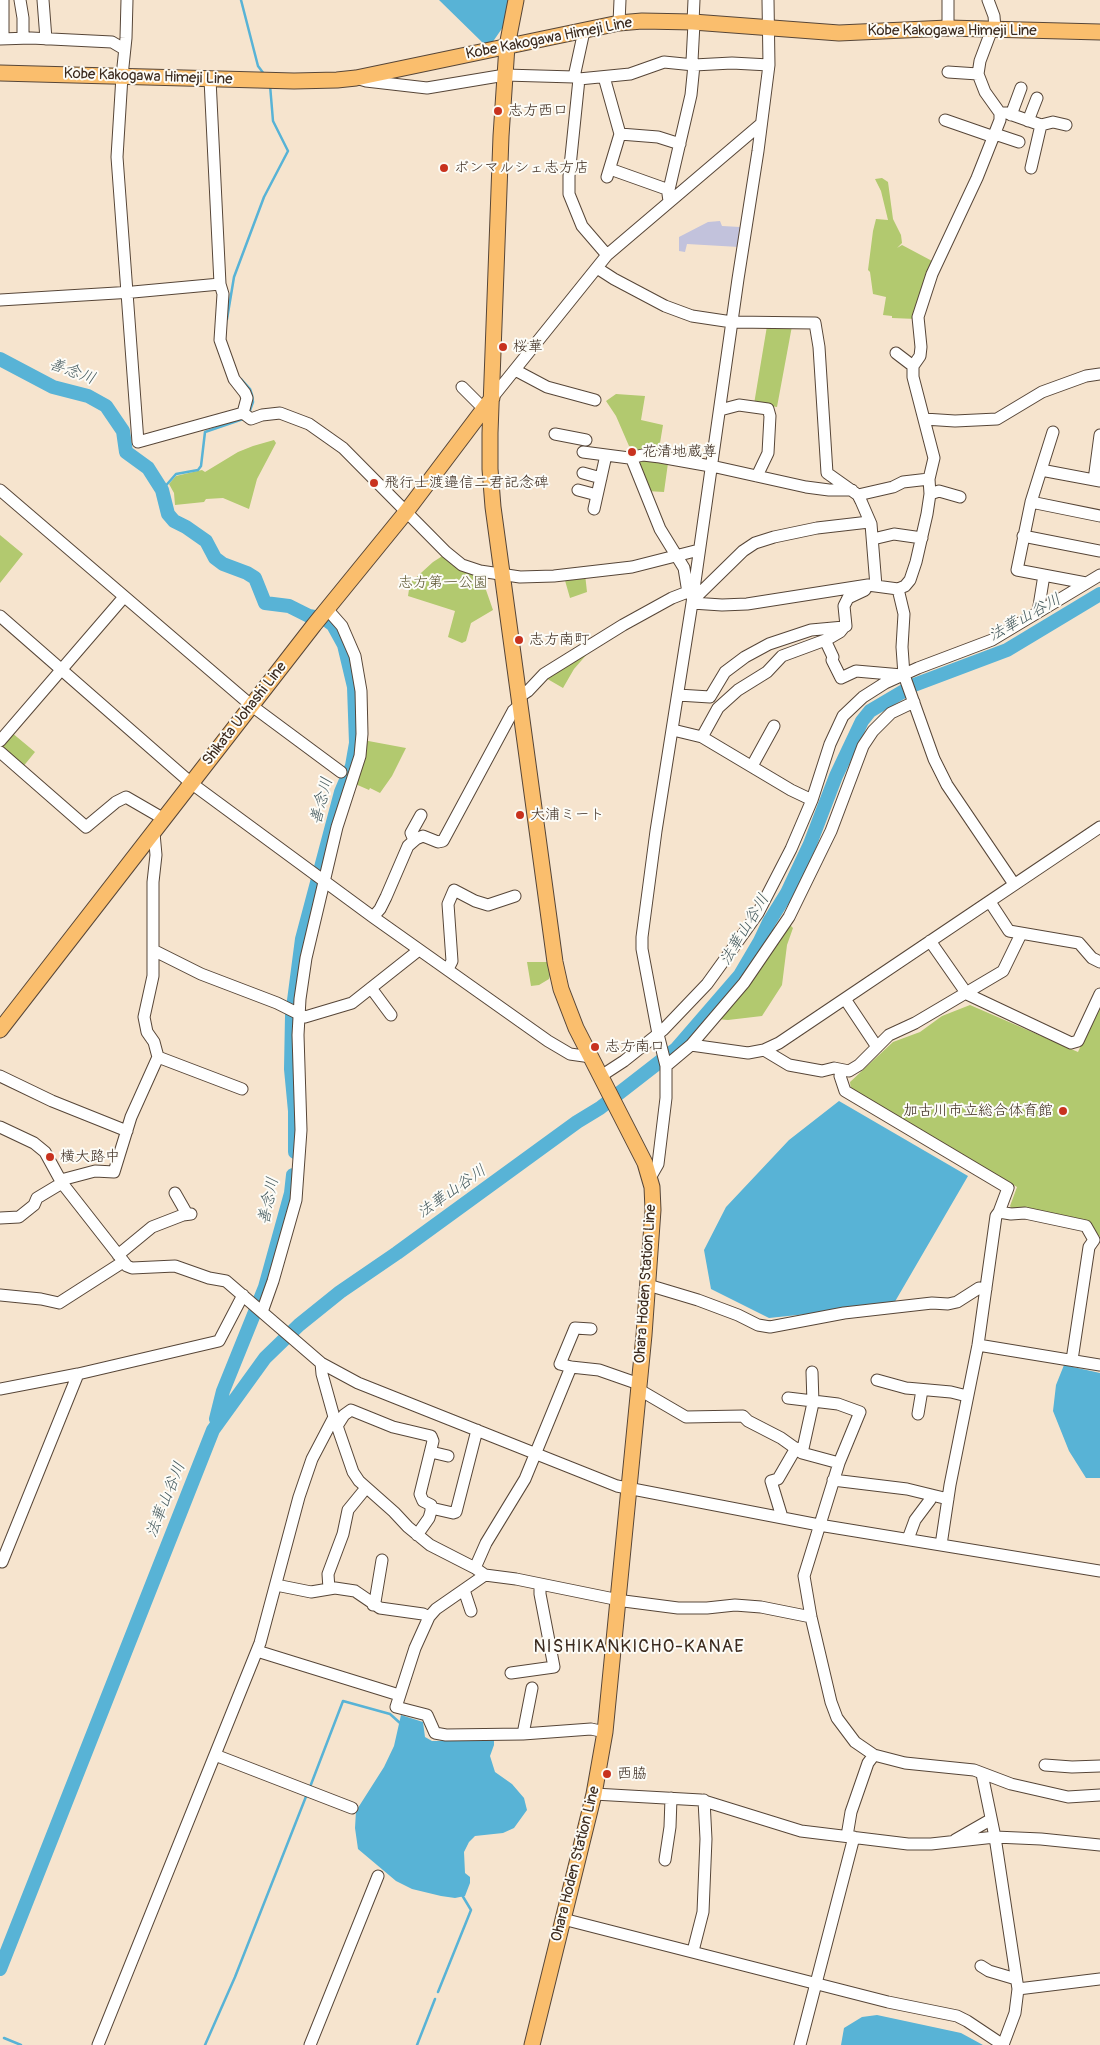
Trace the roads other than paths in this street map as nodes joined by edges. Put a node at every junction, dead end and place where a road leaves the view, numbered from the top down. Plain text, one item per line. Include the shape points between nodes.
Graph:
1 (3, 0) edge
2 (20, 0) edge
3 (43, 0) edge
4 (127, 0) edge
5 (516, 0) edge
6 (620, 0) edge
7 (694, 0) edge
8 (768, 0) edge
9 (948, 0) edge
10 (988, 0) edge
11 (619, 23) junction
12 (694, 23) junction
13 (948, 28) junction
14 (770, 29) junction
15 (994, 29) junction
16 (584, 31) junction
17 (1100, 32) edge
18 (23, 38) junction
19 (2, 39) edge
20 (46, 39) junction
21 (507, 46) junction
22 (124, 49) junction
23 (694, 65) junction
24 (769, 66) junction
25 (948, 72) dead end
26 (0, 73) edge
27 (978, 74) junction
28 (505, 75) junction
29 (122, 76) junction
30 (604, 77) junction
31 (356, 78) junction
32 (576, 78) junction
33 (210, 79) junction
34 (1020, 88) dead end
35 (1037, 98) dead end
36 (1006, 114) junction
37 (945, 120) dead end
38 (1028, 121) junction
39 (760, 124) junction
40 (1041, 125) junction
41 (1066, 125) dead end
42 (620, 134) junction
43 (995, 136) junction
44 (1019, 142) dead end
45 (680, 144) junction
46 (1030, 168) dead end
47 (669, 196) junction
48 (607, 255) junction
49 (597, 268) junction
50 (220, 284) junction
51 (127, 292) junction
52 (0, 300) edge
53 (732, 322) junction
54 (896, 353) dead end
55 (913, 366) junction
56 (515, 370) junction
57 (1100, 374) edge
58 (462, 386) dead end
59 (595, 400) dead end
60 (489, 403) junction
61 (720, 410) junction
62 (243, 414) junction
63 (924, 419) junction
64 (1053, 432) dead end
65 (555, 434) dead end
66 (1100, 435) edge
67 (606, 455) junction
68 (631, 457) junction
69 (712, 466) junction
70 (1042, 470) junction
71 (583, 473) dead end
72 (757, 476) junction
73 (601, 478) junction
74 (929, 479) junction
75 (1097, 481) edge
76 (0, 490) edge
77 (578, 490) dead end
78 (855, 493) junction
79 (930, 494) junction
80 (597, 495) junction
81 (960, 496) dead end
82 (1031, 502) junction
83 (594, 509) dead end
84 (406, 512) junction
85 (1100, 516) edge
86 (869, 522) junction
87 (1023, 536) junction
88 (922, 538) junction
89 (873, 539) junction
90 (699, 550) junction
91 (1100, 551) edge
92 (676, 556) junction
93 (1100, 574) edge
94 (502, 575) junction
95 (1044, 575) junction
96 (1086, 583) junction
97 (875, 586) junction
98 (898, 589) junction
99 (691, 596) junction
100 (124, 597) junction
101 (1039, 606) dead end
102 (0, 616) edge
103 (322, 616) junction
104 (844, 627) junction
105 (825, 640) junction
106 (61, 670) junction
107 (905, 680) junction
108 (678, 694) junction
109 (520, 701) junction
110 (914, 702) junction
111 (252, 706) junction
112 (774, 726) dead end
113 (673, 730) junction
114 (702, 737) junction
115 (0, 741) edge
116 (0, 752) edge
117 (752, 766) junction
118 (341, 772) dead end
119 (191, 783) junction
120 (812, 800) junction
121 (421, 815) dead end
122 (164, 819) junction
123 (1100, 827) edge
124 (154, 833) junction
125 (414, 840) junction
126 (325, 880) junction
127 (1014, 884) junction
128 (515, 896) dead end
129 (990, 902) junction
130 (373, 917) junction
131 (1021, 934) junction
132 (930, 941) junction
133 (153, 950) junction
134 (419, 950) junction
135 (1100, 962) edge
136 (448, 970) junction
137 (371, 988) junction
138 (967, 994) junction
139 (1100, 994) edge
140 (845, 999) junction
141 (299, 1015) junction
142 (391, 1015) dead end
143 (1, 1025) edge
144 (658, 1034) junction
145 (691, 1045) junction
146 (877, 1047) junction
147 (764, 1050) junction
148 (158, 1057) junction
149 (591, 1057) junction
150 (666, 1066) junction
151 (0, 1076) edge
152 (840, 1076) dead end
153 (602, 1078) junction
154 (242, 1089) dead end
155 (0, 1127) edge
156 (127, 1131) junction
157 (650, 1178) junction
158 (62, 1181) junction
159 (175, 1193) dead end
160 (999, 1212) junction
161 (0, 1218) edge
162 (121, 1259) junction
163 (648, 1285) junction
164 (986, 1289) junction
165 (0, 1295) edge
166 (246, 1297) junction
167 (261, 1311) junction
168 (591, 1329) dead end
169 (978, 1345) junction
170 (1072, 1360) junction
171 (321, 1363) junction
172 (1100, 1365) edge
173 (571, 1367) junction
174 (812, 1372) dead end
175 (78, 1374) junction
176 (877, 1380) dead end
177 (639, 1386) junction
178 (0, 1389) edge
179 (922, 1390) junction
180 (967, 1396) junction
181 (788, 1398) dead end
182 (813, 1400) junction
183 (918, 1414) dead end
184 (336, 1421) junction
185 (476, 1430) junction
186 (799, 1451) junction
187 (431, 1452) junction
188 (536, 1454) junction
189 (448, 1456) dead end
190 (839, 1463) junction
191 (834, 1480) junction
192 (366, 1488) junction
193 (627, 1488) junction
194 (931, 1495) junction
195 (948, 1499) junction
196 (431, 1508) junction
197 (782, 1518) junction
198 (819, 1524) junction
199 (417, 1535) junction
200 (908, 1539) junction
201 (941, 1545) junction
202 (382, 1560) dead end
203 (2, 1562) dead end
204 (475, 1568) junction
205 (1100, 1571) edge
206 (485, 1575) junction
207 (540, 1584) junction
208 (276, 1585) junction
209 (329, 1589) junction
210 (464, 1590) junction
211 (618, 1599) junction
212 (373, 1604) junction
213 (471, 1611) dead end
214 (429, 1617) junction
215 (811, 1617) junction
216 (257, 1651) junction
217 (511, 1672) dead end
218 (532, 1688) dead end
219 (399, 1695) junction
220 (605, 1732) junction
221 (523, 1734) junction
222 (215, 1755) junction
223 (874, 1755) junction
224 (1046, 1765) dead end
225 (1100, 1766) edge
226 (982, 1774) junction
227 (594, 1794) junction
228 (1100, 1795) edge
229 (671, 1798) junction
230 (704, 1800) junction
231 (352, 1808) dead end
232 (990, 1820) junction
233 (850, 1836) junction
234 (995, 1837) junction
235 (953, 1841) junction
236 (1100, 1845) edge
237 (665, 1860) dead end
238 (378, 1876) dead end
239 (563, 1919) junction
240 (693, 1951) junction
241 (981, 1966) dead end
242 (1100, 1979) edge
243 (816, 1984) junction
244 (1017, 1984) junction
245 (98, 2045) edge
246 (310, 2045) edge
247 (532, 2045) edge
248 (800, 2045) edge
249 (1003, 2045) edge

1 - 19 street
2 - 18 street
3 - 20 street
4 - 22 street
5 - 21 main road, Ohara Hoden Station Line
6 - 11 street
7 - 12 street
8 - 14 street
9 - 13 street
10 - 15 street via 994,16
11 - 12 main road, Kobe Kakogawa Himeji Line
11 - 16 main road, Kobe Kakogawa Himeji Line
12 - 14 main road, Kobe Kakogawa Himeji Line
12 - 23 street
13 - 14 main road, Kobe Kakogawa Himeji Line via 839,32
13 - 15 main road, Kobe Kakogawa Himeji Line
14 - 24 street
15 - 17 main road, Kobe Kakogawa Himeji Line
15 - 27 street
16 - 21 main road, Kobe Kakogawa Himeji Line
16 - 32 street
18 - 19 street
18 - 20 street
20 - 22 street via 112,42
21 - 28 main road, Ohara Hoden Station Line
21 - 31 main road, Kobe Kakogawa Himeji Line
22 - 29 street
23 - 24 street via 732,63
23 - 30 street via 664,62 630,74
23 - 45 street via 692,95
24 - 39 street
25 - 27 street
26 - 29 main road, Kobe Kakogawa Himeji Line
27 - 36 street via 985,92
28 - 31 street via 427,88 366,82
28 - 32 street
28 - 60 main road, Ohara Hoden Station Line
29 - 33 main road, Kobe Kakogawa Himeji Line
29 - 51 street via 117,158
30 - 32 street
30 - 42 street
31 - 33 main road, Kobe Kakogawa Himeji Line via 313,81
32 - 48 street via 569,194 582,226
33 - 50 street
34 - 36 street
35 - 38 street
36 - 38 street
36 - 43 street via 1000,120
37 - 43 street
38 - 40 street
39 - 47 street
39 - 53 street
40 - 41 street via 1053,122
40 - 46 street
42 - 45 street via 658,137
42 - 47 street via 609,173
43 - 44 street
43 - 55 street via 929,281 918,317 920,356
45 - 47 street
47 - 48 street
48 - 49 street
49 - 53 street via 665,306 692,316
49 - 56 street
50 - 51 street
50 - 62 street via 223,294 220,340 234,380 246,393
51 - 52 street
51 - 62 street via 138,442
53 - 61 street
53 - 78 street via 815,323 828,473
54 - 55 street
55 - 63 street
56 - 59 street via 547,387
56 - 60 street
57 - 63 street via 1042,392 997,419
58 - 60 street via 480,405
60 - 84 main road, Shikata Uohashi Line
60 - 94 main road, Ohara Hoden Station Line via 490,469
61 - 69 street
61 - 72 street via 739,406 768,409 768,453
62 - 84 street via 251,419 280,413 309,424 343,448
63 - 74 street via 934,458
64 - 70 street
65 - 67 street
66 - 75 street
67 - 68 street
67 - 73 street
68 - 69 street via 651,456
68 - 92 street via 660,529
69 - 72 street
69 - 90 street
70 - 75 street
70 - 82 street
71 - 73 street
72 - 78 street
73 - 80 street
74 - 78 street
74 - 79 street
76 - 100 street
77 - 80 street
78 - 86 street
79 - 81 street via 938,491
79 - 88 street
80 - 83 street
82 - 85 street
82 - 87 street
84 - 94 street via 462,565
84 - 103 main road, Shikata Uohashi Line
86 - 89 street
86 - 99 street via 817,528 755,544 743,551 697,596
87 - 91 street
87 - 95 street via 1017,570
88 - 89 street via 894,534
88 - 98 street via 910,580
89 - 97 street
90 - 92 street
90 - 99 street
92 - 94 street via 632,567 554,576
92 - 99 street via 684,568
93 - 96 street
94 - 109 main road, Ohara Hoden Station Line
95 - 96 street
95 - 101 street
96 - 107 street via 992,640 918,668
97 - 98 street
97 - 99 street via 747,604 722,605
97 - 104 street via 848,598 844,606
98 - 107 street via 904,614
99 - 108 street
99 - 109 street via 672,598 586,647 544,674
100 - 106 street
100 - 111 street
102 - 106 street
103 - 111 main road, Shikata Uohashi Line
103 - 126 street via 342,626 355,656 360,678 362,721 360,756 337,827
104 - 105 street
104 - 108 street via 811,630 769,644 725,672 710,697
105 - 107 street via 841,678 856,671
105 - 114 street via 787,653 766,672 738,690 718,708
106 - 115 street
106 - 119 street
107 - 110 street
107 - 120 street via 885,683 863,697 843,716 830,744
108 - 113 street
109 - 125 street via 443,841 423,836
109 - 149 main road, Ohara Hoden Station Line via 555,962 569,1011
110 - 127 street via 947,785
110 - 145 street via 891,713 863,746 832,831 789,917 744,983
111 - 118 street
111 - 119 main road, Shikata Uohashi Line
112 - 117 street
113 - 114 street
113 - 144 street via 642,937
114 - 117 street
116 - 122 street via 86,827 126,797
117 - 120 street
119 - 122 main road, Shikata Uohashi Line
119 - 126 street
120 - 144 street via 758,913 707,984
121 - 125 street via 411,833
122 - 124 main road, Shikata Uohashi Line
123 - 127 street
124 - 133 street
124 - 143 main road, Shikata Uohashi Line
125 - 130 street via 405,850 386,897
126 - 130 street
126 - 141 street via 307,948
127 - 129 street
128 - 136 street via 488,906 454,890 448,904 452,961
129 - 131 street via 1009,931
129 - 132 street
130 - 134 street
131 - 135 street via 1079,943
131 - 138 street via 1003,971
132 - 138 street
132 - 140 street
133 - 141 street
133 - 148 street via 152,984 144,1017
134 - 136 street
134 - 137 street
136 - 149 street via 570,1054
137 - 141 street via 352,1003 305,1017
137 - 142 street
138 - 139 street via 1071,1043 1078,1041
138 - 146 street via 889,1035
140 - 146 street
140 - 147 street
141 - 167 street via 301,1130 296,1200
144 - 150 street
144 - 153 street
145 - 147 street via 748,1053
145 - 150 street
146 - 147 street via 849,1071 789,1065
148 - 154 street
148 - 156 street
149 - 153 main road, Ohara Hoden Station Line
150 - 157 street via 666,1098 658,1164
151 - 156 street
152 - 160 street via 845,1091 1008,1188
153 - 157 main road, Ohara Hoden Station Line
155 - 158 street via 45,1152
156 - 158 street via 114,1172 95,1171
157 - 163 main road, Ohara Hoden Station Line via 653,1226
158 - 161 street via 19,1217
158 - 162 street
159 - 162 street via 189,1214 152,1227
160 - 164 street
160 - 170 street via 1025,1213 1086,1226 1094,1240 1089,1247
162 - 165 street via 60,1303
162 - 166 street via 132,1268 166,1265 187,1269 226,1281
163 - 164 street via 770,1327 844,1314 932,1303 948,1304 979,1288
163 - 177 main road, Ohara Hoden Station Line
164 - 169 street
166 - 167 street
166 - 175 street via 219,1342
167 - 171 street
168 - 173 street via 575,1328 560,1364
169 - 170 street
169 - 180 street
170 - 172 street
171 - 184 street
171 - 185 street via 358,1383
173 - 177 street via 600,1370
173 - 188 street
174 - 182 street
175 - 178 street
175 - 203 street
176 - 179 street
177 - 186 street via 686,1417 744,1416
177 - 193 main road, Ohara Hoden Station Line
179 - 180 street
179 - 183 street
180 - 195 street
181 - 182 street
182 - 186 street
182 - 190 street via 860,1412
184 - 187 street via 351,1410 393,1428 431,1436
184 - 192 street via 353,1472
184 - 208 street via 312,1459
185 - 188 street
185 - 196 street via 456,1512
186 - 190 street
186 - 197 street via 778,1479 771,1481
187 - 189 street
187 - 196 street via 420,1494
188 - 193 street
188 - 204 street
190 - 191 street
191 - 194 street
191 - 198 street
192 - 199 street
192 - 209 street via 348,1510 328,1574
193 - 197 street
193 - 211 main road, Ohara Hoden Station Line
194 - 195 street
194 - 200 street via 914,1520
195 - 201 street
196 - 199 street via 429,1518
197 - 198 street
198 - 200 street
198 - 215 street via 804,1576
199 - 204 street
200 - 201 street
201 - 205 street
202 - 212 street
204 - 206 street
206 - 207 street
206 - 210 street
207 - 211 street
207 - 217 street via 554,1667
208 - 209 street via 311,1592
208 - 216 street
209 - 212 street via 355,1591
210 - 213 street
210 - 214 street
211 - 215 street via 678,1608 761,1607
211 - 220 main road, Ohara Hoden Station Line
212 - 214 street
214 - 219 street
215 - 223 street via 837,1718 855,1742
216 - 219 street
216 - 222 street
218 - 221 street
219 - 221 street via 396,1707 427,1715 435,1733
220 - 221 street via 575,1729
220 - 227 main road, Ohara Hoden Station Line
222 - 231 street
222 - 245 street
223 - 226 street via 905,1763 974,1770
223 - 233 street via 850,1812
224 - 225 street
226 - 228 street via 1052,1794
226 - 232 street
227 - 229 street
227 - 239 main road, Ohara Hoden Station Line
229 - 230 street
229 - 237 street
230 - 233 street via 801,1831
230 - 240 street via 703,1912
232 - 234 street
232 - 235 street
233 - 235 street via 908,1844
233 - 243 street
234 - 235 street
234 - 236 street
234 - 244 street
238 - 246 street
239 - 240 street
239 - 247 main road, Ohara Hoden Station Line
240 - 243 street
241 - 244 street
242 - 244 street
243 - 248 street
243 - 249 street via 957,2016
244 - 249 street via 1016,2013

